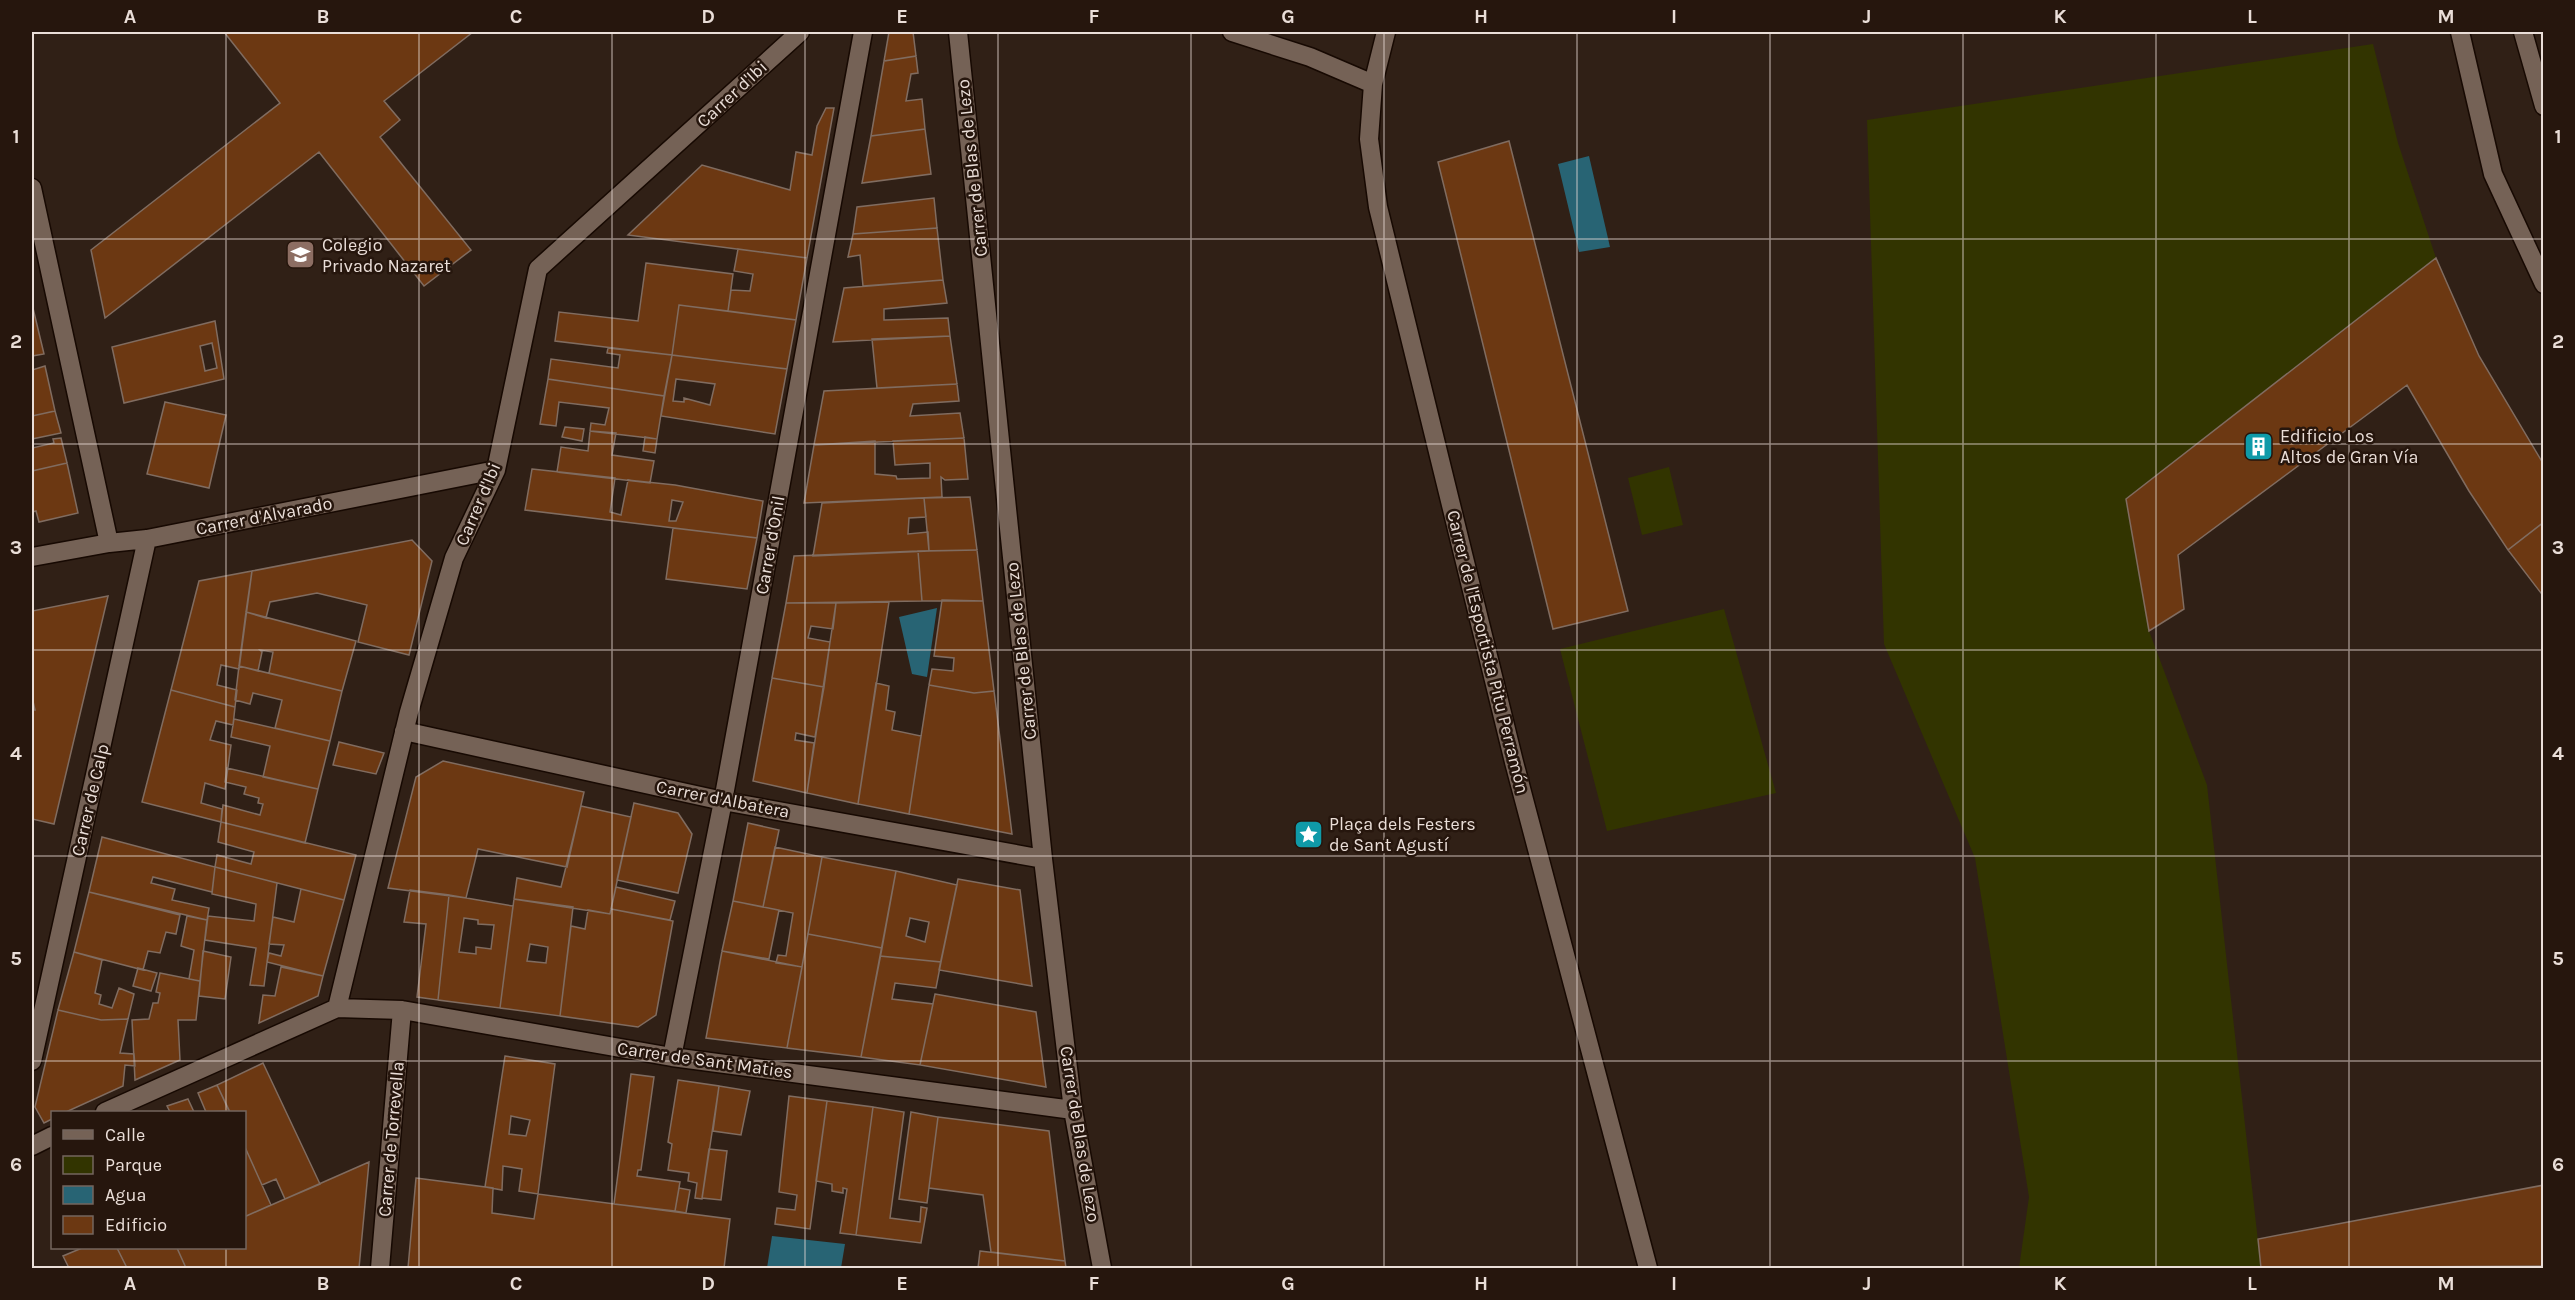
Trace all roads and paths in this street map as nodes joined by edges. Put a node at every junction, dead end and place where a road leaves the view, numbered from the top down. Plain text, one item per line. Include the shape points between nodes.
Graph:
1 (800, 32) edge
2 (863, 32) edge
3 (958, 32) edge
4 (1232, 32) edge
5 (1386, 32) edge
6 (2460, 32) edge
7 (2523, 32) edge
8 (1373, 84) junction
9 (2541, 86) edge
10 (2544, 106) edge
11 (32, 188) edge
12 (2544, 285) edge
13 (496, 470) junction
14 (147, 540) junction
15 (109, 543) junction
16 (32, 557) edge
17 (404, 731) junction
18 (723, 801) junction
19 (1043, 859) junction
20 (337, 1008) junction
21 (402, 1010) junction
22 (672, 1057) junction
23 (32, 1061) edge
24 (1073, 1110) junction
25 (109, 1111) edge
26 (51, 1136) edge
27 (32, 1146) edge
28 (380, 1269) edge
29 (1102, 1269) edge
30 (1647, 1269) edge

1 - 13 street, Carrer d'Ibi via 538,269
2 - 18 street, Carrer d'Onil
3 - 19 street, Carrer de Blas de Lezo
4 - 8 street via 1310,57
5 - 8 street, Carrer de l'Esportista Pitu Perramón
6 - 12 street via 2493,174
7 - 9 street
8 - 30 street, Carrer de l'Esportista Pitu Perramón via 1369,139 1378,207 1515,762
9 - 10 street
11 - 15 street
13 - 14 street, Carrer d'Alvarado
13 - 17 street, Carrer d'Ibi via 454,558
14 - 15 street, Carrer d'Alvarado
14 - 23 street, Carrer de Calp
15 - 16 street, Carrer d'Alvarado
17 - 18 street, Carrer d'Albatera
17 - 20 street, Carrer d'Ibi
18 - 19 street, Carrer d'Albatera
18 - 22 street, Carrer d'Onil
19 - 24 street, Carrer de Blas de Lezo
20 - 21 street, Carrer de Sant Maties
20 - 25 street
21 - 22 street, Carrer de Sant Maties
21 - 28 street, Carrer de Torrevella
22 - 24 street, Carrer de Sant Maties
24 - 29 street, Carrer de Blas de Lezo
26 - 27 street

